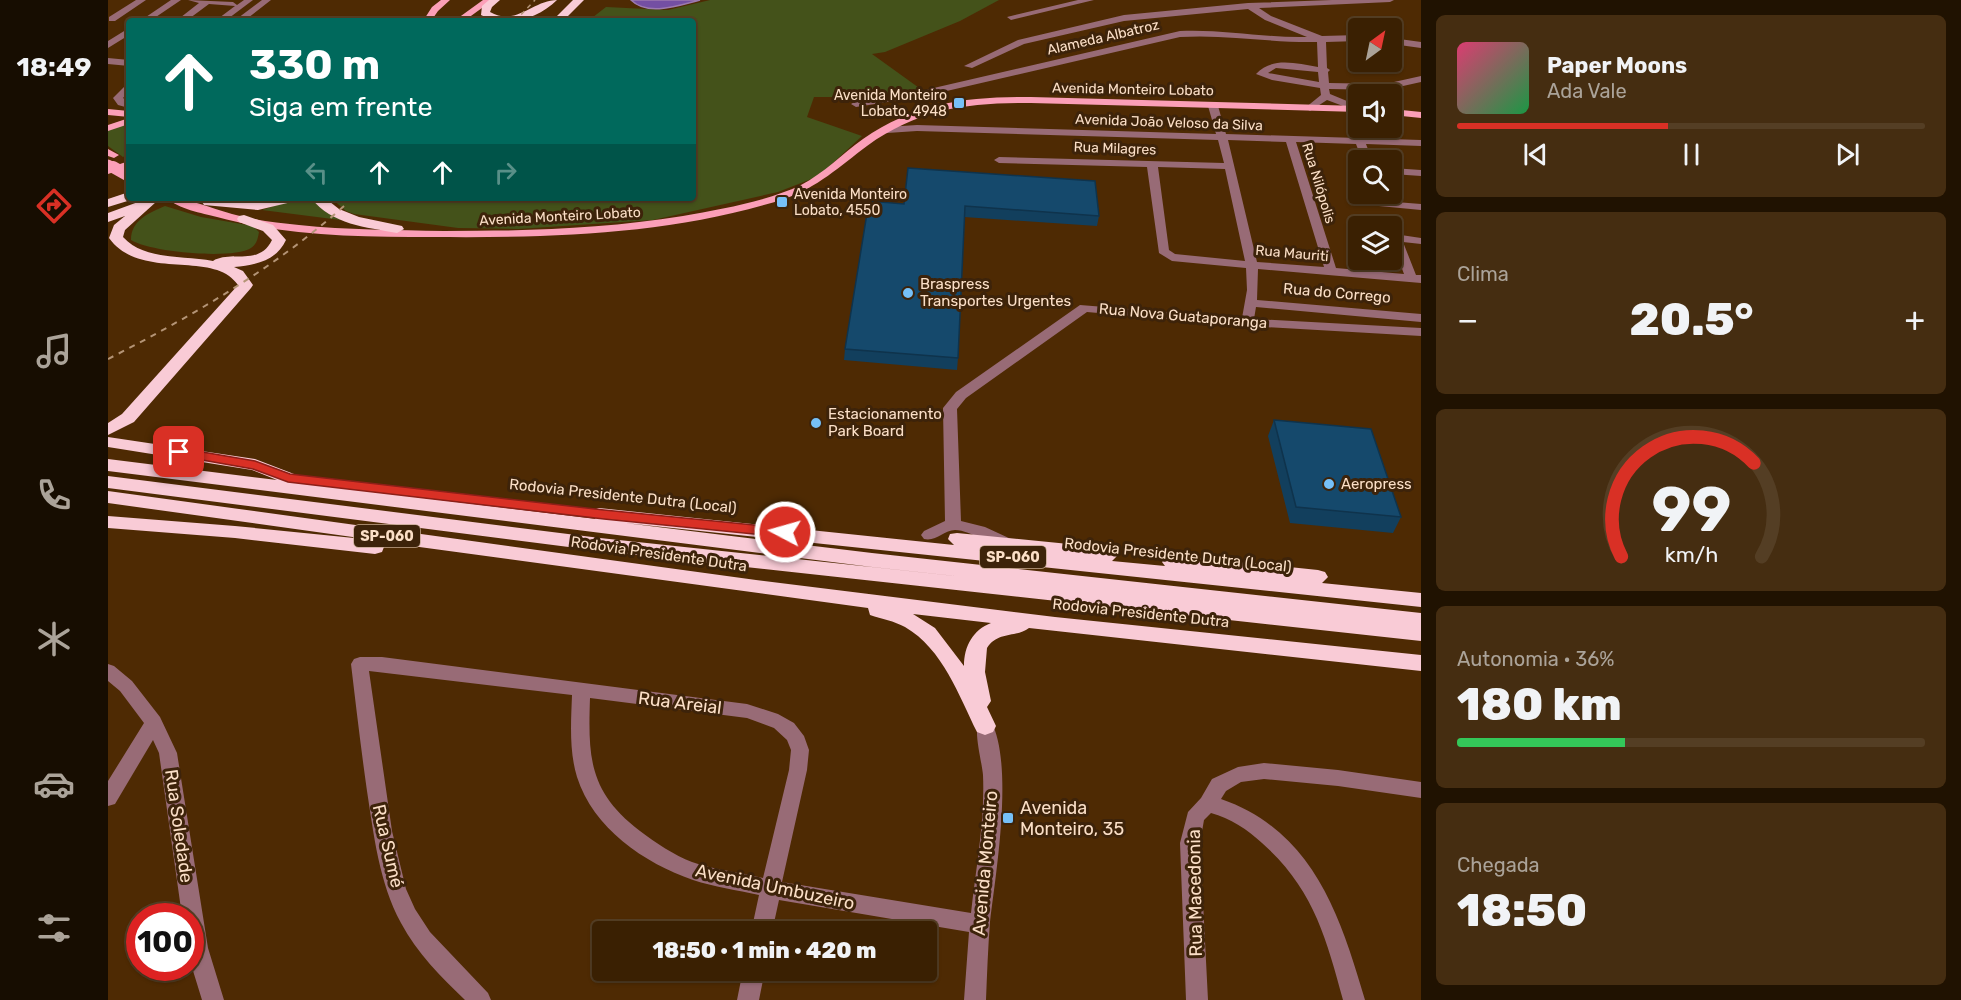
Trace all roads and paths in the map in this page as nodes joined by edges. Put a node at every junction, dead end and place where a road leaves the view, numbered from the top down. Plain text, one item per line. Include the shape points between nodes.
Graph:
1 (141, 0) edge
2 (177, 0) edge
3 (192, 0) edge
4 (249, 0) edge
5 (267, 0) edge
6 (446, 0) edge
7 (495, 0) edge
8 (552, 0) edge
9 (562, 0) edge
10 (579, 0) edge
11 (1090, 0) edge
12 (1240, 0) edge
13 (1390, 0) edge
14 (208, 2) junction
15 (233, 4) dead end
16 (487, 5) edge
17 (1250, 6) junction
18 (1011, 17) dead end
19 (149, 18) edge
20 (184, 18) edge
21 (223, 18) edge
22 (242, 18) edge
23 (429, 18) edge
24 (463, 18) edge
25 (497, 18) edge
26 (514, 18) edge
27 (553, 18) edge
28 (553, 18) edge
29 (1260, 21) junction
30 (109, 24) edge
31 (126, 28) edge
32 (126, 31) edge
33 (1211, 32) junction
34 (1348, 38) edge
35 (1321, 39) junction
36 (1402, 43) edge
37 (108, 45) edge
38 (1417, 45) edge
39 (1421, 58) edge
40 (126, 60) edge
41 (969, 66) dead end
42 (109, 67) edge
43 (1325, 70) junction
44 (1421, 80) edge
45 (1322, 84) junction
46 (126, 85) edge
47 (126, 87) edge
48 (108, 96) edge
49 (1326, 96) junction
50 (108, 104) edge
51 (125, 104) edge
52 (856, 104) dead end
53 (1348, 105) edge
54 (1213, 106) junction
55 (1310, 108) junction
56 (1348, 110) edge
57 (108, 111) edge
58 (126, 113) edge
59 (1402, 113) edge
60 (1421, 115) edge
61 (908, 118) junction
62 (126, 122) edge
63 (108, 128) edge
64 (917, 128) junction
65 (887, 130) junction
66 (1223, 136) junction
67 (1290, 139) junction
68 (1360, 141) junction
69 (1421, 143) edge
70 (1363, 150) edge
71 (126, 157) edge
72 (109, 159) edge
73 (999, 160) dead end
74 (126, 163) edge
75 (1152, 164) junction
76 (126, 165) edge
77 (1230, 166) junction
78 (108, 171) edge
79 (1402, 172) edge
80 (126, 173) edge
81 (1421, 174) edge
82 (126, 198) edge
83 (140, 201) edge
84 (145, 201) edge
85 (178, 201) edge
86 (208, 201) edge
87 (213, 201) edge
88 (279, 201) edge
89 (321, 201) edge
90 (1402, 203) edge
91 (1421, 207) edge
92 (110, 210) edge
93 (244, 219) junction
94 (397, 229) junction
95 (427, 234) junction
96 (1402, 234) edge
97 (1421, 241) edge
98 (1402, 249) edge
99 (115, 257) dead end
100 (163, 258) junction
101 (1252, 265) junction
102 (1331, 271) junction
103 (1416, 278) edge
104 (1251, 303) junction
105 (221, 316) junction
106 (1421, 318) edge
107 (1247, 322) junction
108 (1421, 332) edge
109 (128, 418) junction
110 (108, 430) edge
111 (108, 442) edge
112 (157, 449) junction
113 (108, 454) edge
114 (108, 465) edge
115 (288, 478) junction
116 (108, 482) edge
117 (108, 497) edge
118 (267, 504) junction
119 (604, 515) junction
120 (108, 522) edge
121 (953, 524) junction
122 (929, 535) junction
123 (1005, 543) junction
124 (666, 576) junction
125 (756, 587) junction
126 (1421, 588) edge
127 (832, 597) junction
128 (1421, 600) edge
129 (1421, 620) edge
130 (1055, 624) junction
131 (1421, 633) edge
132 (1421, 663) edge
133 (360, 664) joint
134 (108, 670) edge
135 (582, 691) junction
136 (154, 722) junction
137 (985, 726) junction
138 (1421, 790) edge
139 (108, 798) edge
140 (1208, 804) junction
141 (769, 889) junction
142 (763, 921) edge
143 (980, 924) junction
144 (752, 981) edge
145 (213, 1000) edge
146 (480, 1000) edge
147 (748, 1000) edge
148 (975, 1000) edge
149 (1197, 1000) edge
150 (1354, 1000) edge

1 - 30 street
2 - 19 street
3 - 14 street
4 - 21 street
5 - 22 street
6 - 23 main road
7 - 16 highway
8 - 26 highway via 533,14
9 - 27 highway
10 - 28 highway
11 - 18 street
12 - 17 street
13 - 17 street
14 - 15 street
14 - 20 street
16 - 24 main road
16 - 25 highway via 487,15
17 - 29 street
17 - 41 street via 1124,18 1021,42
29 - 33 street via 1244,29
29 - 35 street
30 - 31 street
32 - 37 street
33 - 35 street, Alameda Albatroz via 1282,40
33 - 52 street, Alameda Albatroz via 1143,41 925,93
34 - 35 street, Alameda Albatroz
35 - 43 street
36 - 38 street
38 - 39 street
40 - 42 street
43 - 45 street
43 - 45 street via 1275,66 1261,74
44 - 45 street via 1384,87
45 - 49 street
46 - 48 street
47 - 51 street via 118,98
49 - 53 street
49 - 55 street
50 - 51 street
54 - 55 main road, Avenida Monteiro Lobato
54 - 61 main road, Avenida Monteiro Lobato via 979,102 935,107
54 - 66 street
55 - 56 main road, Avenida Monteiro Lobato
57 - 58 main road
59 - 60 main road
61 - 64 street
61 - 65 main road, Avenida Monteiro Lobato
62 - 63 main road
64 - 65 street
64 - 66 street, Avenida João Veloso da Silva
65 - 95 main road, Avenida Monteiro Lobato via 810,185 688,219 612,231 506,236
66 - 67 street, Avenida João Veloso da Silva
66 - 77 street
67 - 68 street, Avenida João Veloso da Silva
67 - 102 street, Rua Nilópolis
68 - 69 street, Avenida João Veloso da Silva
68 - 70 street
71 - 72 main road
72 - 74 main road
72 - 80 main road, bridge
73 - 75 street, Rua Milagres
75 - 77 street, Rua Milagres
75 - 101 street, Rua Mauriti via 1163,251 1172,257
76 - 78 main road
77 - 101 street
79 - 81 street
82 - 92 highway
83 - 92 highway
84 - 100 highway via 119,228 116,238 126,251
85 - 93 main road, Avenida Monteiro Lobato
86 - 94 main road, Avenida Monteiro Lobato via 271,216
87 - 88 highway via 258,206
89 - 94 highway via 349,219
90 - 91 street
93 - 95 main road, Avenida Monteiro Lobato via 346,231
93 - 100 highway via 268,228 278,244 262,256 240,263
94 - 95 main road, Avenida Monteiro Lobato
96 - 97 street
98 - 103 street
99 - 105 highway via 226,276 233,285
100 - 105 highway via 225,268 241,276 246,285
101 - 102 street, Rua Mauriti
101 - 104 street
102 - 103 street, Rua Mauriti
104 - 106 street, Rua do Corrego
104 - 107 street
105 - 109 highway
107 - 108 street, Rua Nova Guataporanga
107 - 121 street, Rua Nova Guataporanga via 1084,308 1071,316 961,395 950,408
109 - 110 highway
109 - 112 highway via 132,434
111 - 112 highway
112 - 115 highway via 255,465
113 - 115 highway, Rodovia Presidente Dutra (Local) / SP-060
114 - 129 highway, Rodovia Presidente Dutra / SP-060 via 872,560
115 - 119 highway, Rodovia Presidente Dutra (Local) / SP-060
116 - 118 highway, Rodovia Presidente Dutra / SP-060
117 - 124 highway, Rodovia Presidente Dutra / SP-060
118 - 125 highway via 298,517 696,568
118 - 131 highway, Rodovia Presidente Dutra / SP-060 via 881,576
119 - 122 highway via 673,515
119 - 128 highway, Rodovia Presidente Dutra (Local) / SP-060
120 - 124 highway via 361,545 549,569
121 - 122 street
121 - 123 street
122 - 123 highway
123 - 126 highway
124 - 125 highway, Rodovia Presidente Dutra / SP-060
125 - 127 highway, Rodovia Presidente Dutra / SP-060
127 - 130 highway, Rodovia Presidente Dutra / SP-060
127 - 137 highway via 894,614 930,635 955,669
130 - 132 highway, Rodovia Presidente Dutra / SP-060
130 - 137 highway via 1012,625 986,635 977,644 973,668
133 - 135 street, Rua Areial
133 - 146 street, Rua Sumé via 383,838 396,889 409,917 437,958
134 - 136 street, Rua Soledade
135 - 141 street, Avenida Umbuzeiro via 579,736 584,772 598,802 652,850 686,868
135 - 141 street, Rua Areial via 747,711 786,727 797,740 799,760
136 - 139 street
136 - 145 street, Rua Soledade via 168,753 197,948
137 - 143 street, Avenida Monteiro via 991,748 992,810
138 - 140 street, Rua Macedonia via 1264,771 1238,775 1219,784
140 - 149 street, Rua Macedonia via 1195,818 1190,843
140 - 150 street via 1227,808 1248,820 1280,845 1307,875 1323,901
141 - 142 street, Rua Areial
141 - 143 street, Avenida Umbuzeiro
143 - 148 street, Avenida Monteiro
144 - 147 street

